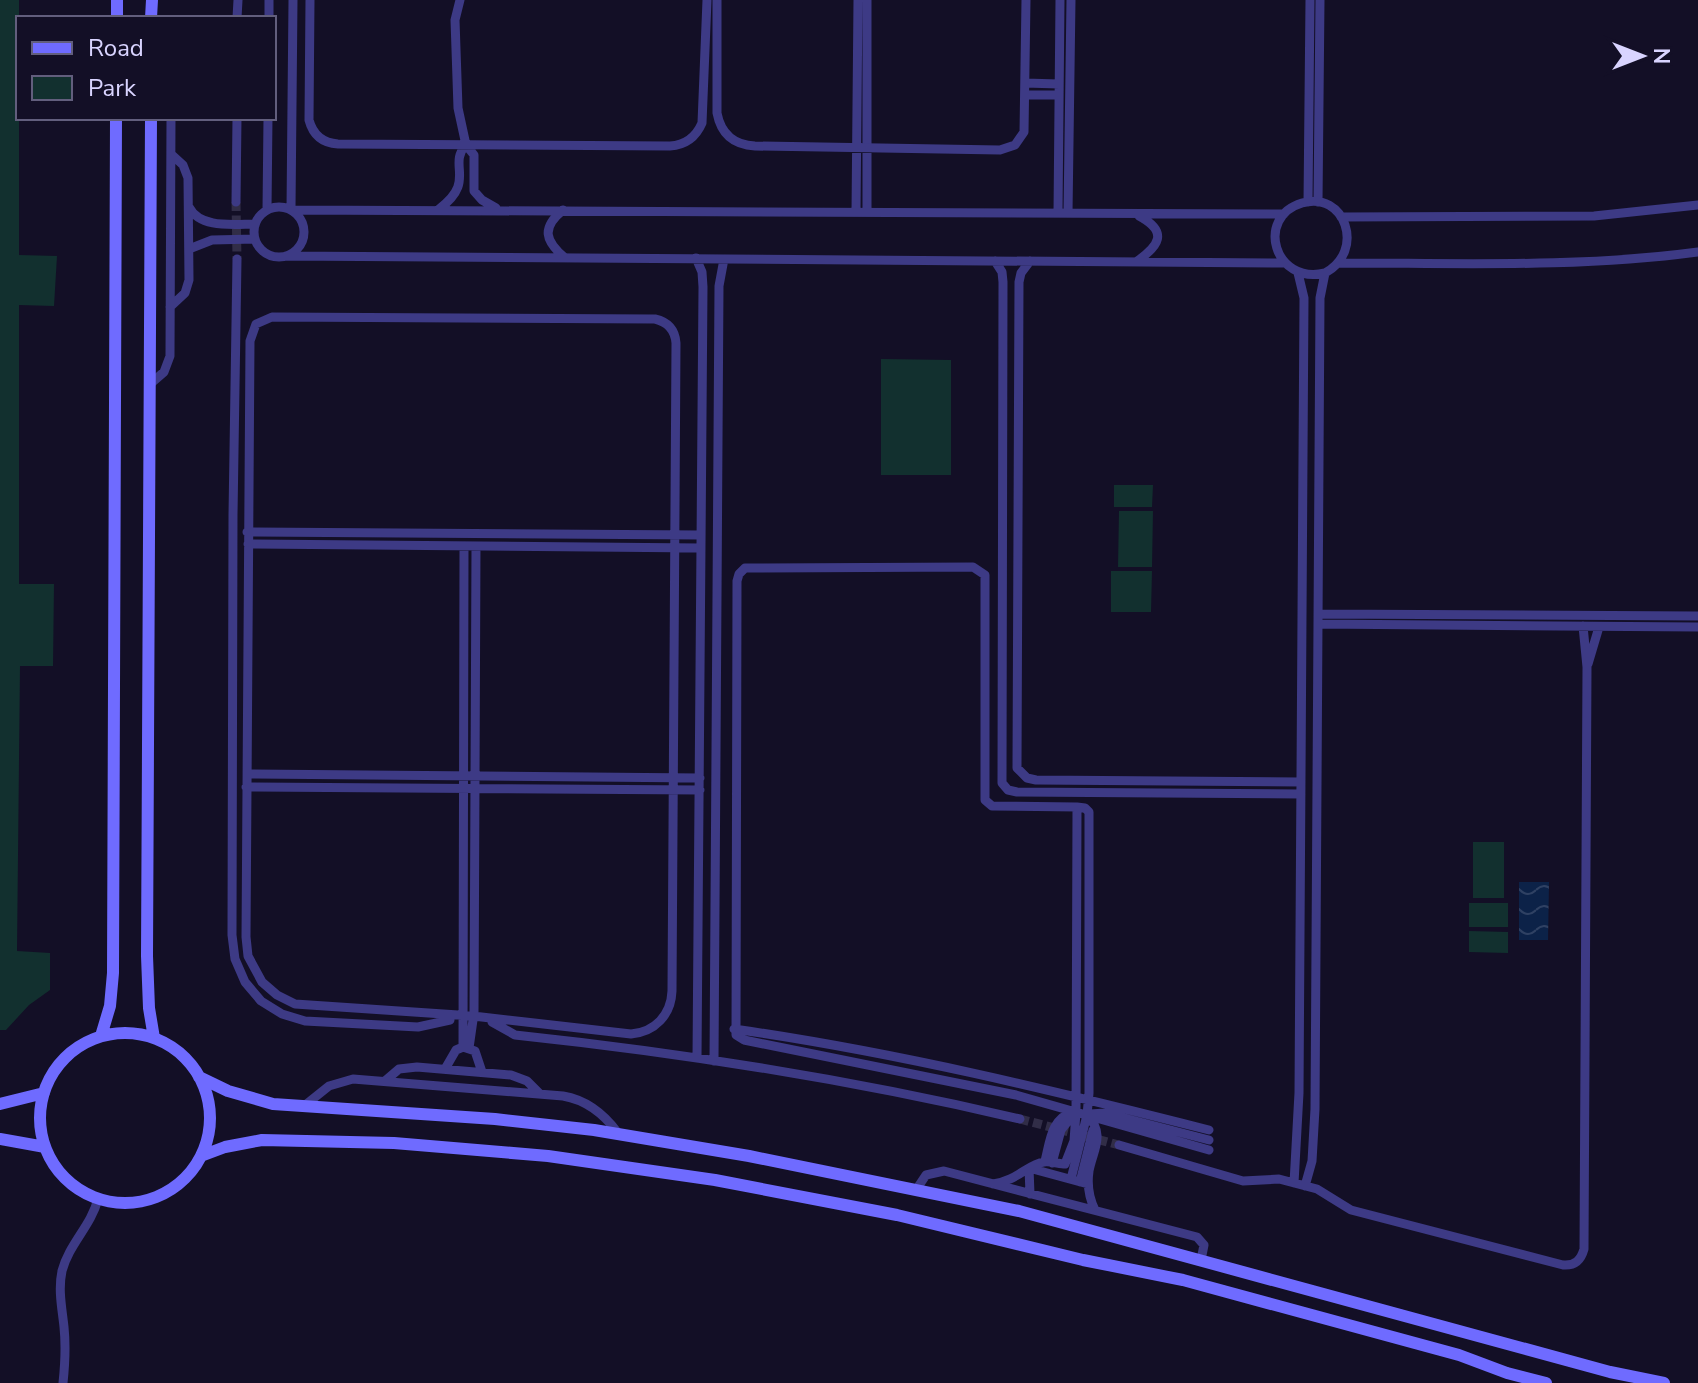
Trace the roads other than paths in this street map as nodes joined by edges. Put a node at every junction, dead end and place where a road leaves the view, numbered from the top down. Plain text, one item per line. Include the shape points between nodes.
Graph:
1 (293, 0) edge
2 (310, 0) edge
3 (460, 0) edge
4 (707, 0) edge
5 (717, 0) edge
6 (858, 0) edge
7 (867, 0) edge
8 (1026, 0) edge
9 (1060, 0) edge
10 (1071, 0) edge
11 (1310, 0) edge
12 (1320, 0) edge
13 (1025, 83) junction
14 (1059, 84) junction
15 (1025, 95) junction
16 (1059, 95) junction
17 (116, 120) edge
18 (151, 120) edge
19 (171, 120) edge
20 (237, 120) edge
21 (268, 120) edge
22 (466, 145) junction
23 (855, 148) junction
24 (867, 148) junction
25 (171, 154) junction
26 (460, 177) junction
27 (473, 177) junction
28 (236, 202) tunnel mouth
29 (1313, 202) junction
30 (1698, 205) edge
31 (188, 207) junction
32 (267, 209) junction
33 (291, 209) junction
34 (439, 209) junction
35 (499, 210) junction
36 (563, 210) junction
37 (856, 212) junction
38 (867, 212) junction
39 (1063, 213) junction
40 (1136, 214) junction
41 (1284, 214) junction
42 (1341, 217) junction
43 (212, 223) junction
44 (255, 224) junction
45 (255, 239) junction
46 (212, 240) junction
47 (189, 249) junction
48 (1698, 252) edge
49 (286, 256) junction
50 (565, 258) junction
51 (696, 258) junction
52 (237, 259) tunnel mouth
53 (724, 259) junction
54 (995, 261) junction
55 (1030, 261) junction
56 (1136, 262) junction
57 (1284, 263) junction
58 (1339, 263) junction
59 (1298, 273) junction
60 (1325, 273) junction
61 (170, 307) junction
62 (1003, 370) junction
63 (1019, 370) junction
64 (149, 385) junction
65 (1303, 407) junction
66 (1320, 407) junction
67 (702, 408) junction
68 (718, 408) junction
69 (247, 532) junction
70 (341, 533) junction
71 (675, 534) junction
72 (701, 535) junction
73 (248, 544) junction
74 (341, 545) junction
75 (464, 546) junction
76 (476, 546) junction
77 (675, 547) junction
78 (701, 548) junction
79 (1698, 616) edge
80 (1318, 619) junction
81 (1583, 626) junction
82 (1599, 627) junction
83 (1698, 627) edge
84 (701, 648) junction
85 (717, 648) junction
86 (1587, 667) junction
87 (1318, 723) junction
88 (1302, 724) junction
89 (1001, 735) junction
90 (1017, 735) junction
91 (1021, 773) junction
92 (247, 774) junction
93 (463, 776) junction
94 (475, 776) junction
95 (673, 778) junction
96 (700, 778) junction
97 (1301, 782) junction
98 (246, 787) junction
99 (1005, 787) junction
100 (462, 788) junction
101 (474, 788) junction
102 (673, 790) junction
103 (700, 790) junction
104 (1301, 794) junction
105 (1077, 807) junction
106 (1300, 891) junction
107 (1317, 891) junction
108 (698, 927) junction
109 (715, 927) junction
110 (468, 1018) junction
111 (734, 1029) junction
112 (101, 1036) junction
113 (154, 1038) junction
114 (809, 1040) junction
115 (466, 1048) junction
116 (806, 1053) junction
117 (697, 1058) junction
118 (714, 1061) junction
119 (445, 1069) junction
120 (482, 1072) junction
121 (199, 1077) junction
122 (385, 1081) junction
123 (1052, 1091) junction
124 (44, 1093) junction
125 (540, 1094) junction
126 (1076, 1098) junction
127 (1089, 1100) junction
128 (0, 1104) edge
129 (1048, 1104) junction
130 (302, 1108) junction
131 (1076, 1112) junction
132 (1087, 1115) junction
133 (1020, 1119) tunnel mouth
134 (1298, 1123) junction
135 (1314, 1123) junction
136 (618, 1133) junction
137 (0, 1139) edge
138 (1119, 1145) tunnel mouth
139 (45, 1147) junction
140 (201, 1156) junction
141 (1049, 1162) junction
142 (1029, 1168) junction
143 (1080, 1182) junction
144 (1294, 1183) junction
145 (993, 1184) junction
146 (1305, 1186) junction
147 (916, 1190) junction
148 (1030, 1194) junction
149 (98, 1199) junction
150 (1095, 1210) junction
151 (1201, 1260) junction
152 (63, 1383) edge
153 (1546, 1383) edge
154 (1664, 1383) edge

1 - 33 street
2 - 22 street via 309,120 319,138 338,144
3 - 22 street via 455,80
4 - 22 street via 702,123 687,142
5 - 23 street via 717,113 726,135 747,146
6 - 23 street
7 - 24 street
8 - 13 street
9 - 14 street
10 - 39 street
11 - 29 street
12 - 29 street
13 - 14 street
13 - 15 street
14 - 16 street
15 - 16 street
15 - 24 street via 1024,132 1010,148
16 - 39 street
17 - 112 main road via 113,973
18 - 64 main road
19 - 25 street
20 - 28 street
21 - 32 street
22 - 26 street via 460,154
22 - 27 street via 474,155
23 - 24 street
23 - 37 street
24 - 38 street
25 - 31 street via 187,173
25 - 61 street
26 - 27 street
26 - 34 street via 454,198
27 - 35 street via 476,194
29 - 41 street
29 - 42 street
30 - 42 street via 1583,216
31 - 43 street
31 - 47 street
32 - 33 street
32 - 44 street
33 - 34 street
33 - 49 street via 302,220 304,235 299,248
34 - 35 street
35 - 36 street
36 - 37 street
36 - 50 street via 548,232 553,248
37 - 38 street
38 - 39 street
39 - 40 street
40 - 41 street
40 - 56 street via 1154,226 1158,237 1154,248
41 - 57 street via 1275,233
42 - 58 street via 1348,240
43 - 44 street
43 - 46 street
44 - 45 street
45 - 46 street
45 - 49 street via 267,254
46 - 47 street
47 - 61 street via 188,287
48 - 58 street via 1566,263
49 - 50 street
50 - 51 street
51 - 53 street
51 - 67 street via 703,287
52 - 110 street via 235,959 261,1001 294,1019 418,1027
53 - 54 street
53 - 68 street via 719,279
54 - 55 street
54 - 62 street via 1003,277
55 - 56 street
55 - 63 street via 1019,282
56 - 57 street
57 - 59 street
58 - 60 street
59 - 60 street
59 - 65 street via 1304,292
60 - 66 street via 1320,293
61 - 64 street via 169,362
62 - 63 street
62 - 89 street
63 - 90 street
64 - 113 main road via 147,973
65 - 66 street
65 - 88 street
66 - 80 street
67 - 68 street
67 - 72 street
68 - 85 street
69 - 70 street
69 - 71 street via 250,337 256,324 272,317 664,322 676,340
69 - 73 street
70 - 71 street
70 - 74 street
71 - 72 street
71 - 77 street
72 - 78 street
73 - 74 street
73 - 92 street
74 - 75 street
75 - 76 street
75 - 93 street
76 - 77 street
76 - 94 street
77 - 78 street
77 - 95 street
78 - 84 street
79 - 80 street
80 - 81 street
80 - 87 street
81 - 82 street
81 - 86 street
82 - 83 street
82 - 86 street
84 - 85 street
84 - 96 street
85 - 109 street
86 - 146 street via 1581,1259 1563,1265 1367,1214
87 - 88 street
87 - 107 street
88 - 97 street
89 - 90 street
89 - 99 street via 1000,778
90 - 91 street
91 - 97 street via 1036,780
91 - 99 street
92 - 93 street
92 - 98 street
93 - 94 street
93 - 100 street
94 - 95 street
94 - 101 street
95 - 96 street
95 - 102 street
96 - 103 street
97 - 104 street
98 - 100 street
98 - 110 street via 246,947 262,982 301,1005
99 - 104 street via 1017,792
100 - 101 street
100 - 110 street
101 - 102 street
101 - 110 street
102 - 103 street
102 - 110 street via 672,991 663,1019 631,1034
103 - 108 street
104 - 106 street
105 - 111 street via 992,806 985,800 986,581 981,570 745,568 737,581
105 - 126 street
105 - 127 street via 1089,815
106 - 107 street
106 - 134 street
107 - 135 street
108 - 109 street
108 - 117 street
109 - 118 street
110 - 115 street
110 - 117 street via 498,1024 515,1035
111 - 114 street
111 - 116 street via 741,1040
112 - 113 main road via 128,1033
112 - 124 main road via 65,1057
113 - 121 main road via 180,1054
114 - 116 street
114 - 123 street
115 - 119 street via 456,1050
115 - 120 street via 476,1053
116 - 129 street
117 - 118 street
118 - 133 street
119 - 120 street
119 - 122 street via 405,1067
120 - 125 street via 516,1076
121 - 130 main road via 243,1096
121 - 140 main road via 210,1116
122 - 125 street
122 - 130 street via 340,1081
123 - 126 street
123 - 129 street
124 - 128 main road
124 - 139 main road via 40,1125
125 - 136 street via 585,1102
126 - 127 street
126 - 131 street
127 - 132 street
127 - 132 street via 1209,1140
129 - 131 street
130 - 136 main road via 495,1119
131 - 132 street
131 - 141 street via 1058,1121
131 - 141 street via 1068,1161
132 - 143 street
132 - 143 street via 1098,1136
134 - 135 street
134 - 144 street
135 - 146 street
136 - 147 main road
137 - 139 main road
138 - 144 street via 1243,1181
139 - 149 main road via 63,1177
140 - 149 main road via 183,1180 158,1197 128,1203
140 - 153 main road via 262,1140 394,1143 562,1158 715,1180 1183,1280
141 - 142 street
142 - 143 street
142 - 145 street
142 - 148 street
143 - 150 street
144 - 146 street
145 - 147 street via 937,1171 926,1175
145 - 148 street
147 - 151 main road via 1019,1211
148 - 150 street
149 - 152 street via 61,1277
150 - 151 street via 1199,1238 1204,1245
151 - 154 main road

